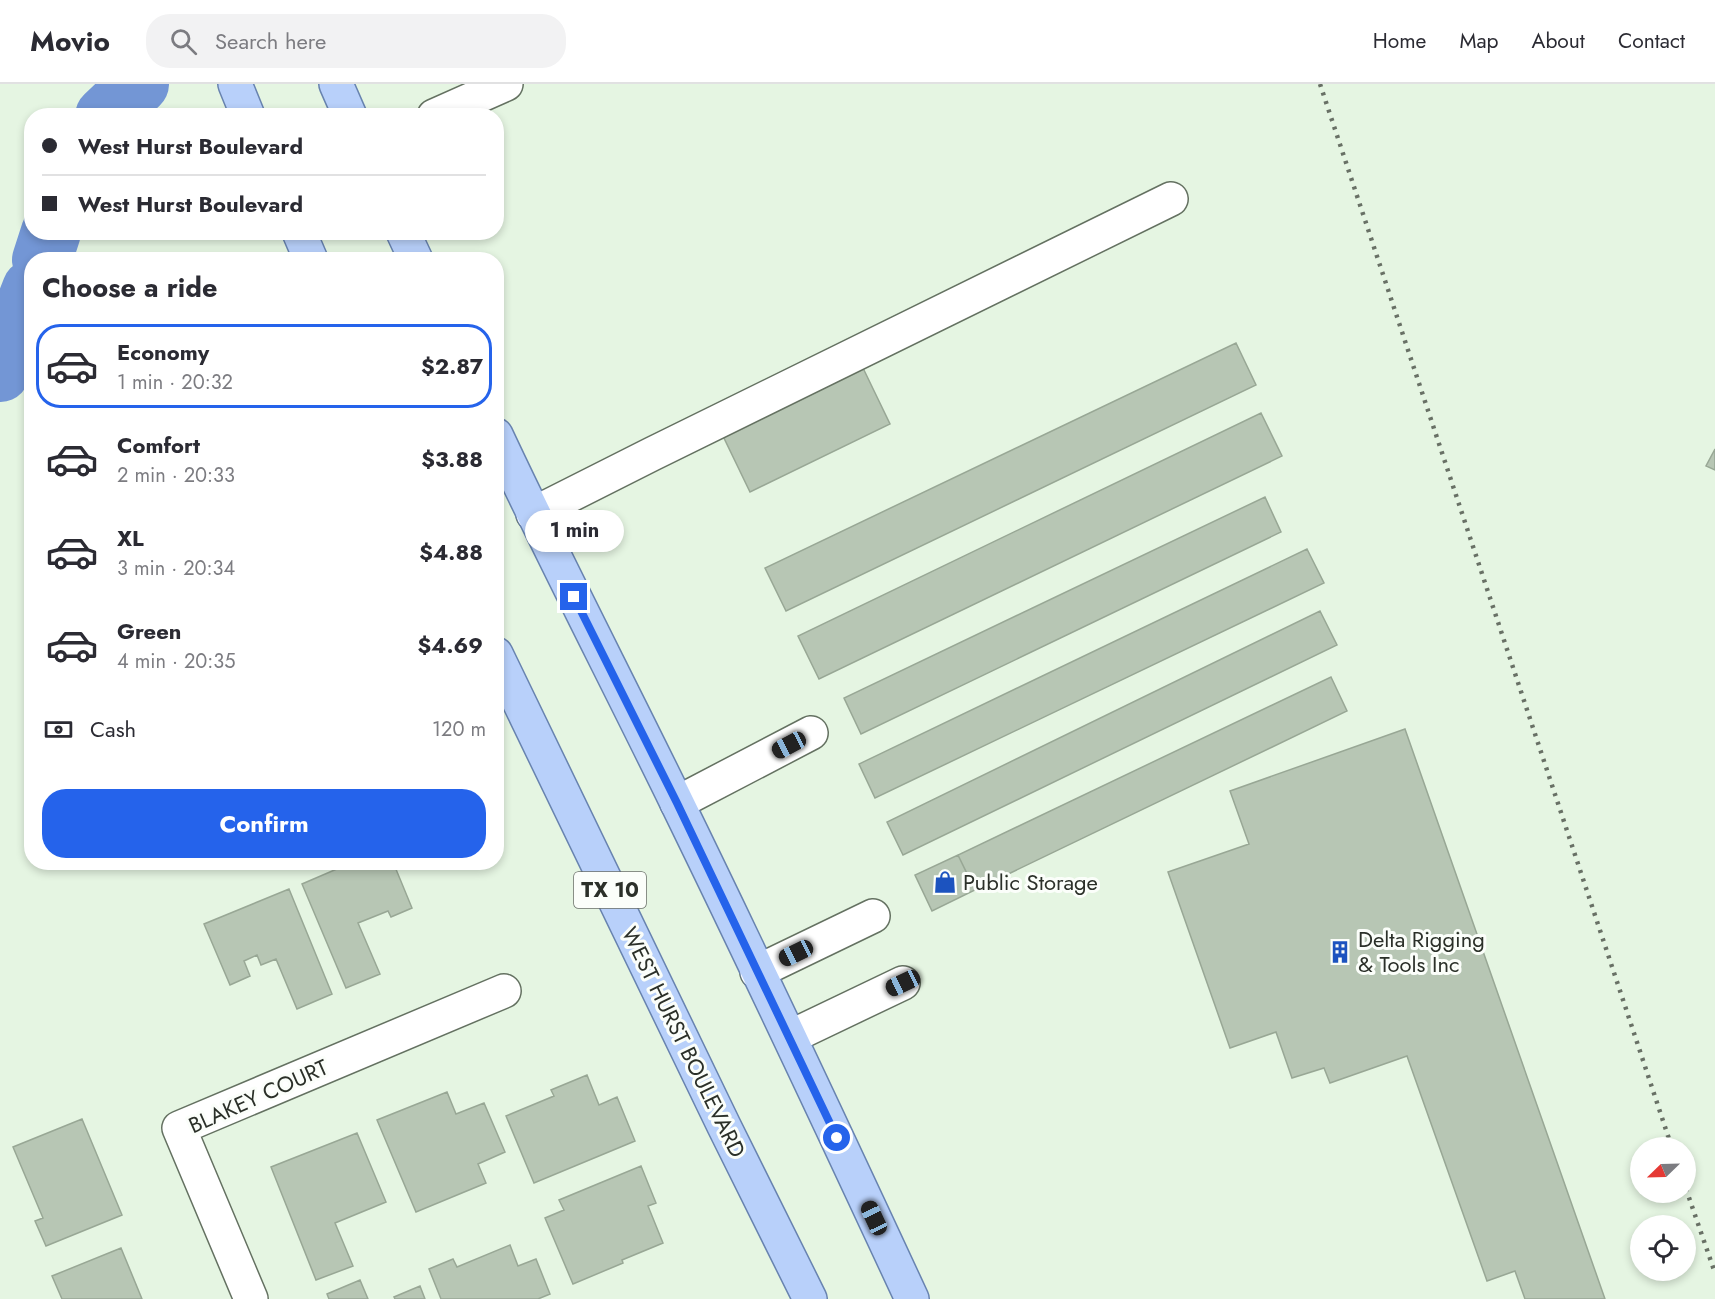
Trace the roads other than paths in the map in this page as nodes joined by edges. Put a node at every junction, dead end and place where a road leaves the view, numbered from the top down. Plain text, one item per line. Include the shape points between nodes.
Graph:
1 (235, 84) edge
2 (336, 84) edge
3 (506, 84) edge
4 (245, 108) edge
5 (346, 108) edge
6 (452, 108) edge
7 (1171, 199) dead end
8 (504, 452) edge
9 (533, 514) junction
10 (504, 671) edge
11 (811, 733) dead end
12 (677, 803) junction
13 (873, 916) dead end
14 (757, 972) junction
15 (903, 983) dead end
16 (504, 991) dead end
17 (790, 1037) junction
18 (251, 1299) edge
19 (810, 1299) edge
20 (912, 1299) edge

1 - 4 main road
2 - 5 main road
3 - 6 street
7 - 9 street
8 - 9 main road
9 - 12 main road
10 - 19 main road, WEST HURST BOULEVARD / TX 10
11 - 12 street
12 - 14 main road
13 - 14 street
14 - 17 main road
15 - 17 street
16 - 18 street, BLAKEY COURT via 179,1128
17 - 20 main road

